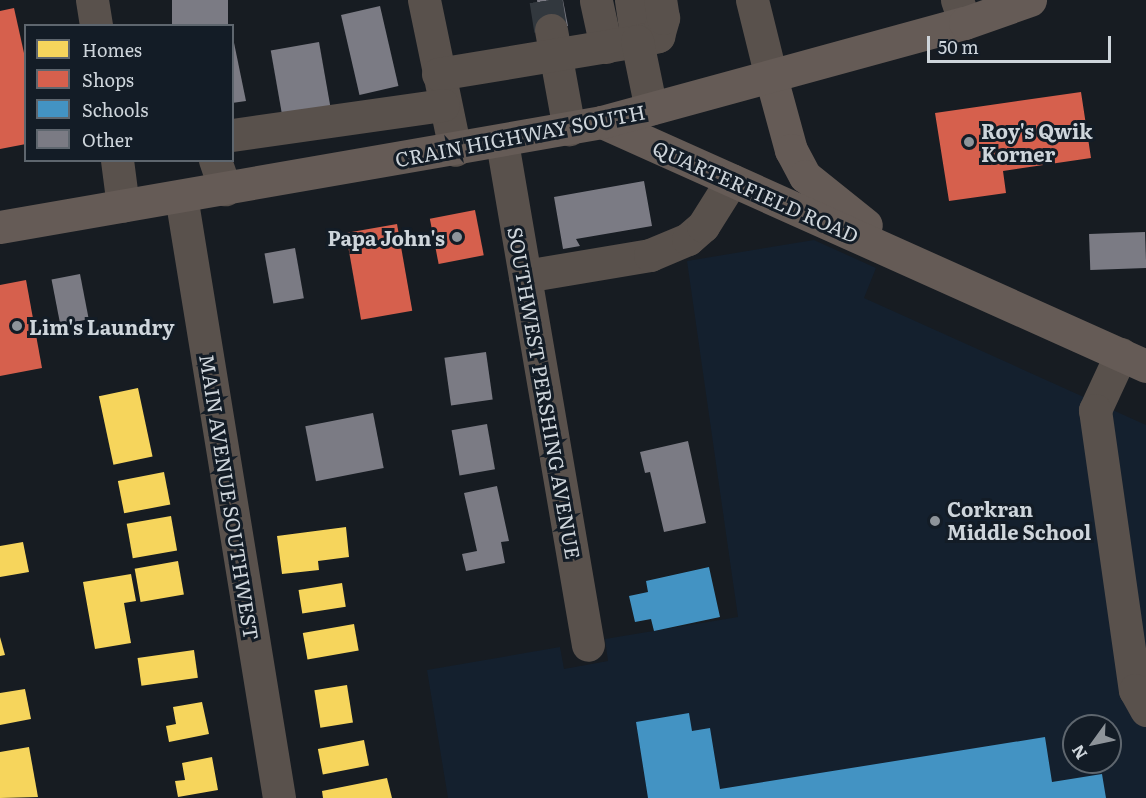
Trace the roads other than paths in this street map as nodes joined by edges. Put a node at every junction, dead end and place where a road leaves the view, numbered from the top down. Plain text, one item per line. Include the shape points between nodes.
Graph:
1 (92, 0) edge
2 (424, 0) edge
3 (631, 0) edge
4 (660, 0) edge
5 (752, 0) edge
6 (1030, 0) edge
7 (596, 1) edge
8 (961, 12) edge
9 (96, 24) edge
10 (638, 41) junction
11 (553, 43) junction
12 (606, 47) junction
13 (771, 77) junction
14 (441, 90) junction
15 (651, 109) junction
16 (602, 123) junction
17 (569, 129) junction
18 (234, 135) edge
19 (502, 142) junction
20 (455, 150) junction
21 (117, 162) edge
22 (220, 175) edge
23 (732, 180) junction
24 (181, 196) junction
25 (123, 206) junction
26 (0, 227) edge
27 (911, 259) junction
28 (525, 276) junction
29 (1134, 360) edge
30 (588, 645) dead end
31 (1146, 710) edge
32 (279, 798) edge

1 - 9 street
2 - 14 street
3 - 10 street
4 - 10 street via 663,18 658,36
5 - 13 street
6 - 8 main road, CRAIN HIGHWAY SOUTH
7 - 12 street
8 - 13 main road, CRAIN HIGHWAY SOUTH
10 - 12 street
10 - 15 street
11 - 12 street
11 - 14 street
11 - 17 street
13 - 15 main road, CRAIN HIGHWAY SOUTH
13 - 27 main road, QUARTERFIELD ROAD via 792,150 805,176
14 - 18 street
14 - 20 street
15 - 16 main road, CRAIN HIGHWAY SOUTH
16 - 17 main road, CRAIN HIGHWAY SOUTH
16 - 23 main road, QUARTERFIELD ROAD
17 - 19 main road, CRAIN HIGHWAY SOUTH
19 - 20 main road, CRAIN HIGHWAY SOUTH
19 - 28 street, SOUTHWEST PERSHING AVENUE
20 - 22 main road, CRAIN HIGHWAY SOUTH
21 - 25 street
22 - 24 main road, CRAIN HIGHWAY SOUTH
23 - 27 main road, QUARTERFIELD ROAD
23 - 28 street via 703,226 688,239 650,255
24 - 25 main road, CRAIN HIGHWAY SOUTH
24 - 32 street, MAIN AVENUE SOUTHWEST
25 - 26 main road, CRAIN HIGHWAY SOUTH
27 - 29 main road, QUARTERFIELD ROAD
28 - 30 street, SOUTHWEST PERSHING AVENUE
29 - 31 street via 1095,410 1135,690

